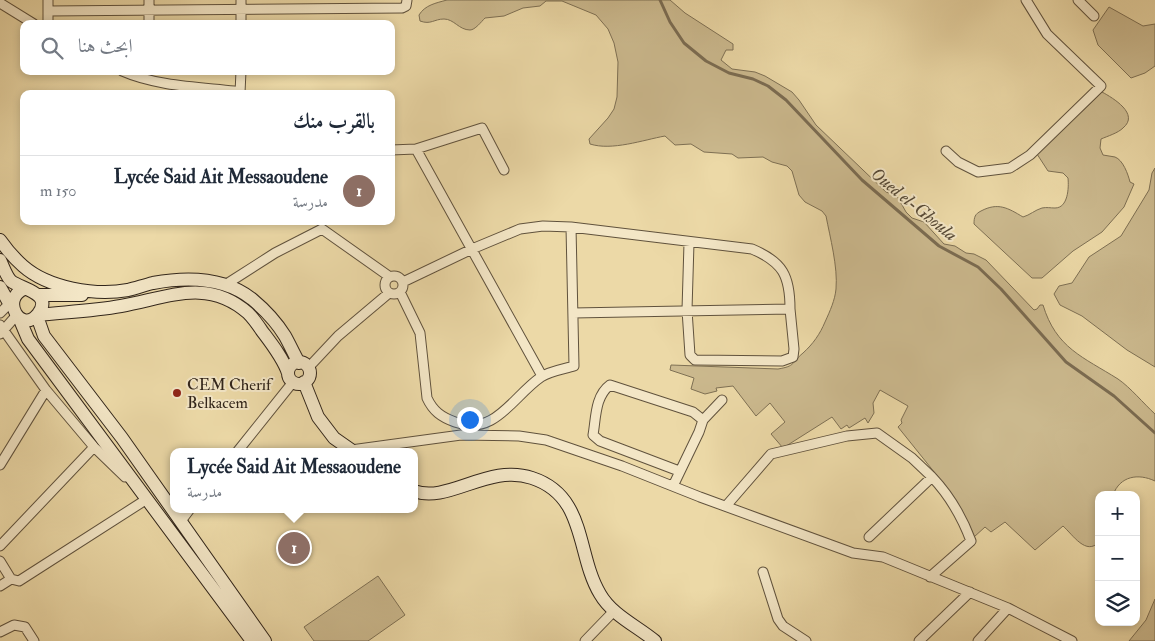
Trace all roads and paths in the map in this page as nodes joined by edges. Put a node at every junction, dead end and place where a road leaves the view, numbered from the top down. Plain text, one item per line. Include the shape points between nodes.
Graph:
1 (48, 0) edge
2 (149, 0) edge
3 (241, 0) edge
4 (407, 0) edge
5 (1026, 0) edge
6 (1078, 0) edge
7 (0, 3) edge
8 (48, 10) junction
9 (149, 10) junction
10 (242, 10) junction
11 (1094, 16) dead end
12 (28, 20) edge
13 (48, 20) edge
14 (149, 20) edge
15 (241, 20) edge
16 (131, 75) edge
17 (241, 75) edge
18 (149, 76) edge
19 (228, 90) edge
20 (241, 90) edge
21 (416, 149) junction
22 (395, 150) edge
23 (946, 151) dead end
24 (504, 170) dead end
25 (322, 225) edge
26 (572, 227) junction
27 (0, 240) edge
28 (689, 243) junction
29 (472, 249) junction
30 (0, 260) edge
31 (390, 277) junction
32 (403, 282) junction
33 (226, 285) junction
34 (0, 287) edge
35 (24, 289) junction
36 (126, 290) junction
37 (389, 292) junction
38 (400, 292) junction
39 (38, 295) junction
40 (9, 303) junction
41 (790, 309) junction
42 (687, 310) junction
43 (573, 313) junction
44 (0, 314) edge
45 (37, 315) junction
46 (17, 318) junction
47 (1, 330) edge
48 (304, 365) junction
49 (542, 376) junction
50 (295, 379) junction
51 (46, 390) junction
52 (722, 400) dead end
53 (703, 420) junction
54 (94, 447) junction
55 (240, 448) edge
56 (348, 448) edge
57 (372, 448) edge
58 (0, 465) edge
59 (679, 471) junction
60 (932, 478) junction
61 (673, 486) junction
62 (418, 492) edge
63 (147, 498) junction
64 (170, 506) edge
65 (726, 506) junction
66 (175, 513) edge
67 (187, 513) edge
68 (181, 521) junction
69 (869, 537) dead end
70 (0, 546) edge
71 (0, 560) edge
72 (764, 572) dead end
73 (930, 577) junction
74 (11, 579) junction
75 (0, 586) edge
76 (970, 592) junction
77 (1008, 608) junction
78 (614, 611) junction
79 (0, 632) edge
80 (34, 641) edge
81 (252, 641) edge
82 (265, 641) edge
83 (585, 641) edge
84 (655, 641) edge
85 (806, 641) edge
86 (919, 641) edge
87 (978, 641) edge
88 (1072, 641) edge

1 - 8 street
2 - 9 street
3 - 10 street
4 - 10 street via 402,8
5 - 23 street via 1042,28 1100,86 1030,155 1010,168 978,172 958,162
6 - 11 street
7 - 12 street
8 - 9 street
8 - 13 street
9 - 10 street
9 - 14 street
10 - 15 street
16 - 18 street via 137,78
17 - 20 street
18 - 19 street
21 - 22 street
21 - 24 street via 482,128
21 - 29 street
25 - 31 street
25 - 33 street
26 - 28 street
26 - 29 street via 520,229
26 - 43 street
27 - 36 main road via 24,267 48,280 96,292
28 - 41 street via 752,250 768,256 787,278
28 - 42 street
29 - 32 street
29 - 49 street
30 - 35 main road via 11,280
31 - 32 street via 399,277
31 - 37 street via 385,284
32 - 38 street
33 - 36 main road via 195,279
33 - 48 main road via 250,298 264,311
34 - 40 main road
35 - 39 main road
35 - 40 main road via 13,294
36 - 39 main road
37 - 38 street
37 - 48 street
38 - 49 street via 420,333 427,398 439,415 463,425 483,424 506,409
39 - 45 main road via 41,304
40 - 44 street
40 - 46 main road
41 - 42 street
41 - 42 street via 794,353 793,357 782,361 695,360 690,355
42 - 43 street
43 - 49 street via 574,366
45 - 46 main road via 32,319
45 - 50 main road via 121,306 172,294 217,294 248,314
45 - 64 main road via 44,336
46 - 47 street
46 - 63 main road via 28,339
47 - 51 street
48 - 50 main road via 293,364
48 - 50 main road via 309,378
50 - 55 street
50 - 56 main road via 334,438
51 - 54 street
51 - 58 street
52 - 53 street
53 - 59 street
53 - 59 street via 693,412 610,385 599,399 593,435 600,441
54 - 63 street
54 - 70 street
57 - 61 street via 461,435 519,436 546,440
59 - 61 street
60 - 65 street via 912,458 877,433 847,436 771,454
60 - 69 street
60 - 73 street via 947,494 971,542
61 - 65 street
62 - 78 main road via 438,494 506,474 532,478 553,488 568,503 600,594
63 - 74 street via 19,581
63 - 81 main road
65 - 73 street via 853,553 883,557
66 - 68 main road
67 - 68 street
68 - 82 main road
71 - 74 street
72 - 85 street via 778,619
73 - 76 street
74 - 75 street
76 - 77 street
76 - 86 street
77 - 87 street
77 - 88 street
78 - 83 street
78 - 84 main road
79 - 80 street via 14,624 25,627

